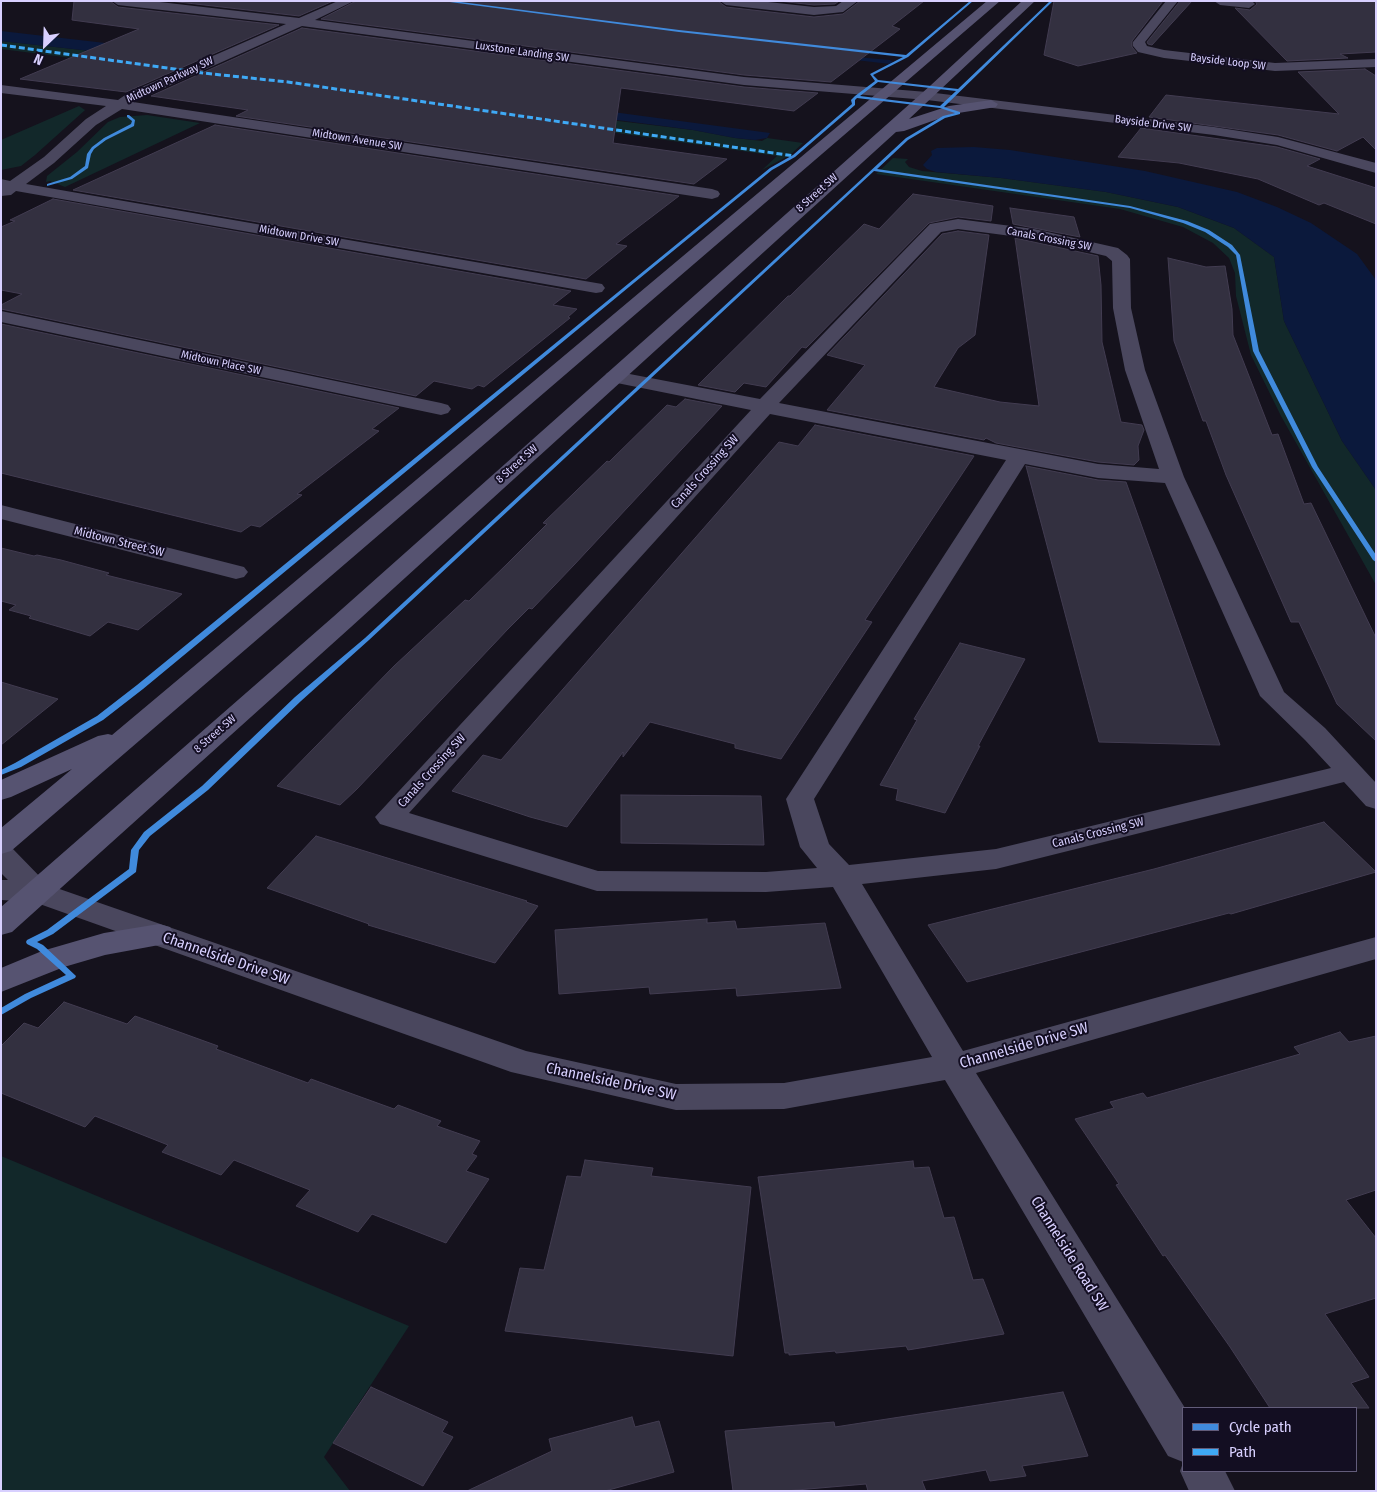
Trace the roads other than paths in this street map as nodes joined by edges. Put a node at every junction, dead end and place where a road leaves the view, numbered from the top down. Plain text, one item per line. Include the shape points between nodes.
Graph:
1 (118, 1) edge
2 (348, 1) edge
3 (726, 1) edge
4 (852, 1) edge
5 (994, 1) edge
6 (1029, 1) edge
7 (1172, 1) edge
8 (1220, 1) edge
9 (1249, 4) dead end
10 (302, 22) junction
11 (1376, 63) edge
12 (1, 89) edge
13 (889, 92) junction
14 (927, 96) junction
15 (120, 104) junction
16 (991, 104) junction
17 (881, 135) junction
18 (1368, 150) dead end
19 (1344, 158) junction
20 (1376, 168) edge
21 (6, 188) edge
22 (712, 194) dead end
23 (596, 288) dead end
24 (1, 316) edge
25 (614, 377) junction
26 (765, 406) junction
27 (441, 409) dead end
28 (1019, 456) junction
29 (1173, 477) junction
30 (1, 512) edge
31 (236, 572) dead end
32 (171, 702) junction
33 (1350, 772) junction
34 (1, 791) edge
35 (1376, 800) edge
36 (1, 844) edge
37 (1, 855) edge
38 (842, 876) junction
39 (1, 890) edge
40 (37, 892) junction
41 (1, 924) edge
42 (159, 935) junction
43 (1376, 948) edge
44 (1, 981) edge
45 (954, 1066) junction
46 (1182, 1440) edge
47 (1202, 1472) edge
48 (1213, 1491) edge

1 - 10 street, Luxstone Landing SW
2 - 10 street, Midtown Parkway SW
3 - 4 street via 814,11 839,9
5 - 13 main road
6 - 14 main road, 8 Street SW
7 - 11 street, Bayside Loop SW via 1139,42 1142,50 1275,67
8 - 9 street
10 - 13 street, Luxstone Landing SW via 744,81
10 - 15 street, Midtown Parkway SW via 178,75
12 - 15 street, Midtown Avenue SW
13 - 14 street, Luxstone Landing SW
13 - 32 main road
14 - 16 street, Bayside Drive SW
14 - 17 main road, 8 Street SW
15 - 21 street, Midtown Parkway SW via 91,122 49,160
15 - 22 street, Midtown Avenue SW
16 - 17 main road via 940,112
16 - 19 street, Bayside Drive SW via 1278,141
17 - 25 main road, 8 Street SW
18 - 19 street
19 - 20 street, Bayside Drive SW
21 - 23 street, Midtown Drive SW
24 - 27 street, Midtown Place SW
25 - 26 street
25 - 40 main road, 8 Street SW
26 - 28 street
26 - 29 street, Canals Crossing SW via 936,228 958,224 1034,234 1112,252 1121,259 1122,308 1135,370
26 - 38 street, Canals Crossing SW via 390,817 597,881 766,882
28 - 29 street via 1098,471
28 - 38 street via 800,799 815,847
29 - 33 street, Canals Crossing SW via 1273,696
30 - 31 street, Midtown Street SW
32 - 34 main road via 110,741
32 - 36 main road
33 - 35 street, Canals Crossing SW
33 - 38 street, Canals Crossing SW via 996,859
37 - 40 street
38 - 45 street
39 - 40 street
40 - 41 main road, 8 Street SW
40 - 42 street, Channelside Drive SW
42 - 44 main road via 104,944 53,959
42 - 45 street, Channelside Drive SW via 523,1063 676,1097 784,1096
43 - 45 street, Channelside Drive SW
45 - 46 street, Channelside Road SW
47 - 48 street

